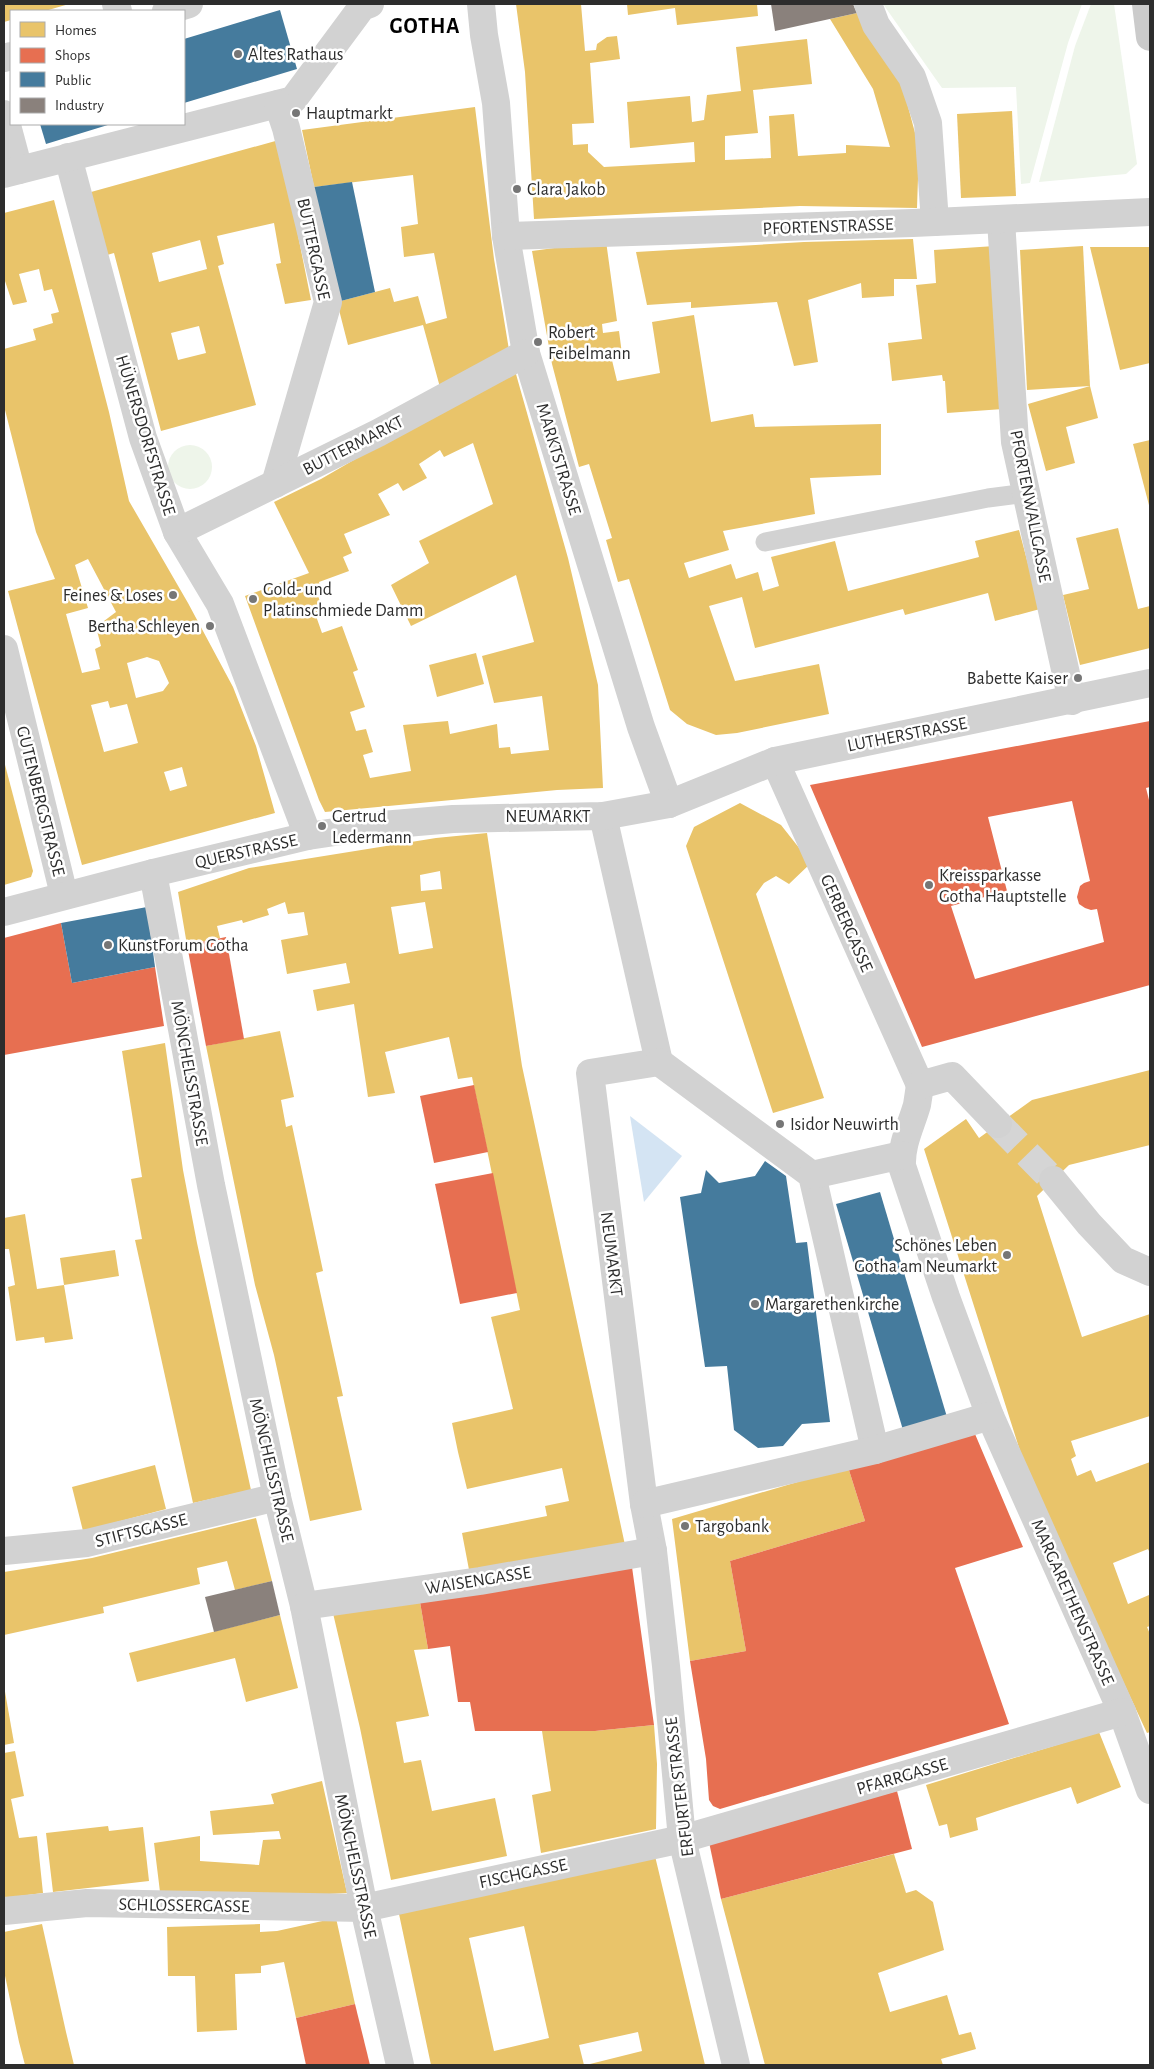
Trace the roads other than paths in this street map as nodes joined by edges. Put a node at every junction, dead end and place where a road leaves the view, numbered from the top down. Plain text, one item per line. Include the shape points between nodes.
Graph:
1 (189, 4) edge
2 (481, 4) edge
3 (868, 4) edge
4 (1146, 4) edge
5 (362, 5) edge
6 (169, 10) edge
7 (1150, 37) edge
8 (4, 114) edge
9 (282, 116) junction
10 (68, 158) junction
11 (12, 172) edge
12 (1150, 212) edge
13 (1000, 220) junction
14 (935, 222) junction
15 (506, 236) junction
16 (526, 353) junction
17 (274, 484) junction
18 (1026, 493) junction
19 (176, 532) junction
20 (765, 542) dead end
21 (4, 649) edge
22 (1150, 683) edge
23 (1072, 701) junction
24 (775, 761) junction
25 (669, 804) junction
26 (494, 816) joint
27 (603, 816) junction
28 (308, 836) junction
29 (153, 872) junction
30 (64, 895) junction
31 (4, 912) edge
32 (659, 1062) junction
33 (920, 1085) junction
34 (998, 1124) tunnel mouth
35 (902, 1154) junction
36 (812, 1175) junction
37 (1053, 1180) tunnel mouth
38 (1150, 1272) edge
39 (990, 1416) junction
40 (875, 1450) junction
41 (277, 1497) junction
42 (644, 1504) junction
43 (4, 1551) edge
44 (652, 1551) junction
45 (304, 1606) junction
46 (1122, 1712) junction
47 (1150, 1790) edge
48 (682, 1839) junction
49 (364, 1908) junction
50 (4, 1911) edge
51 (400, 2065) edge
52 (736, 2065) edge

1 - 6 street
2 - 15 street, MARKTSTRASSE via 496,103
3 - 14 street via 876,25 912,77 928,123
4 - 7 main road
5 - 9 street
8 - 11 street
9 - 10 street
9 - 17 street, BUTTERGASSE via 328,302
10 - 11 street
10 - 19 street, HÜNERSDORFSTRASSE via 143,438
12 - 13 street, PFORTENSTRASSE
13 - 14 street, PFORTENSTRASSE
13 - 18 street, PFORTENWALLGASSE via 1015,442
14 - 15 street, PFORTENSTRASSE
15 - 16 street, MARKTSTRASSE
16 - 17 street, BUTTERMARKT via 378,433
16 - 25 street, MARKTSTRASSE via 641,727
17 - 19 street, BUTTERMARKT
18 - 20 lane
18 - 23 street, PFORTENWALLGASSE
19 - 28 street, HÜNERSDORFSTRASSE via 220,604
21 - 30 street, GUTENBERGSTRASSE
22 - 23 street, LUTHERSTRASSE
23 - 24 street, LUTHERSTRASSE
24 - 25 street, LUTHERSTRASSE
24 - 33 street, GERBERGASSE
25 - 27 street, NEUMARKT
26 - 27 street, NEUMARKT
26 - 28 street, QUERSTRASSE via 382,825
27 - 32 street, NEUMARKT
28 - 29 street, QUERSTRASSE
29 - 30 street, QUERSTRASSE
29 - 41 street, MÖNCHELSSTRASSE via 211,1186
30 - 31 street, QUERSTRASSE
32 - 36 street
32 - 42 street, NEUMARKT via 590,1073
33 - 34 street via 952,1076
33 - 35 street, MARGARETHENSTRASSE
35 - 36 street
35 - 39 street, MARGARETHENSTRASSE via 902,1166 946,1297
36 - 40 street
37 - 38 street via 1123,1260
39 - 40 street
39 - 46 street, MARGARETHENSTRASSE
40 - 42 street
41 - 43 street, STIFTSGASSE via 87,1543
41 - 45 street, MÖNCHELSSTRASSE
42 - 44 street, ERFURTER STRASSE
44 - 45 street, WAISENGASSE via 480,1581
44 - 48 street, ERFURTER STRASSE
45 - 49 street, MÖNCHELSSTRASSE
46 - 47 street, MARGARETHENSTRASSE
46 - 48 street, PFARRGASSE
48 - 49 street, FISCHGASSE
48 - 52 street, ERFURTER STRASSE
49 - 50 street, SCHLOSSERGASSE via 87,1903
49 - 51 street, MÖNCHELSSTRASSE

